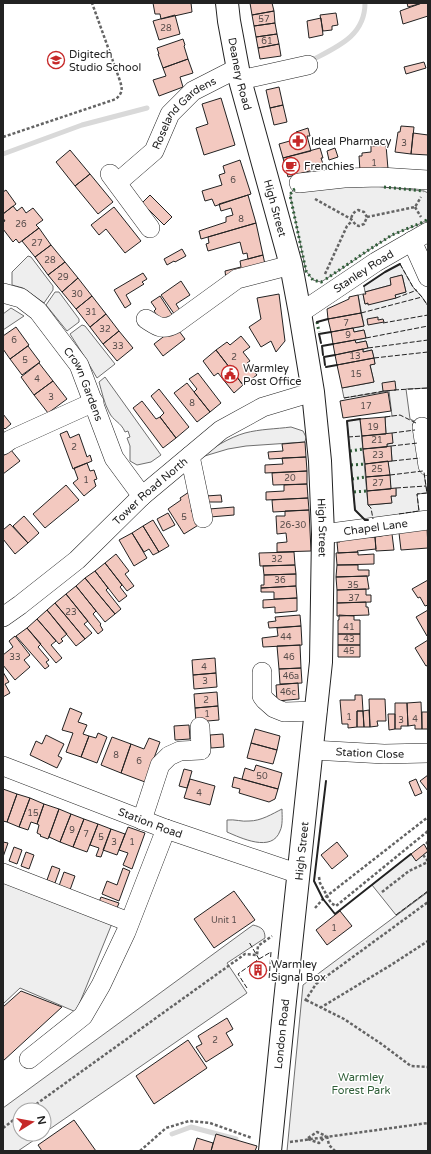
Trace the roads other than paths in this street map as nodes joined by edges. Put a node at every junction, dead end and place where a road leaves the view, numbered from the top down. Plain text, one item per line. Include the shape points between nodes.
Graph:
1 (227, 3) edge
2 (308, 65) dead end
3 (239, 74) junction
4 (257, 143) joint
5 (299, 183) dead end
6 (426, 186) edge
7 (150, 228) dead end
8 (428, 232) edge
9 (412, 241) junction
10 (291, 265) junction
11 (428, 278) edge
12 (3, 293) edge
13 (300, 312) junction
14 (146, 319) dead end
15 (313, 392) junction
16 (94, 402) junction
17 (422, 427) dead end
18 (3, 445) edge
19 (190, 456) junction
20 (428, 466) edge
21 (142, 496) junction
22 (203, 518) dead end
23 (428, 520) edge
24 (323, 534) junction
25 (3, 617) edge
26 (262, 672) dead end
27 (317, 711) junction
28 (200, 727) dead end
29 (312, 750) junction
30 (428, 753) edge
31 (3, 766) edge
32 (142, 820) junction
33 (166, 829) junction
34 (3, 873) edge
35 (309, 874) junction
36 (295, 918) joint
37 (129, 922) junction
38 (29, 1059) dead end
39 (270, 1148) edge

1 - 3 main road, Deanery Road
2 - 3 street, Roseland Gardens
3 - 4 main road, Deanery Road
3 - 7 street, Roseland Gardens via 193,91 170,114 154,150 113,178
4 - 10 main road, High Street
5 - 6 street via 344,178 380,178
8 - 9 street, Stanley Road
9 - 11 street
9 - 13 street, Stanley Road
10 - 13 main road, High Street
10 - 14 street via 237,279 167,328 157,327
12 - 16 street, Crown Gardens via 21,298 38,311 79,366
13 - 15 main road, High Street
15 - 19 street, Tower Road North via 264,407 220,430
15 - 24 main road, High Street via 320,461
16 - 18 street
16 - 21 street, Crown Gardens via 114,458
17 - 20 street
19 - 21 street, Tower Road North
19 - 22 street
21 - 25 street, Tower Road North via 77,560
23 - 24 street, Chapel Lane
24 - 27 main road, High Street via 321,662
26 - 27 street via 262,696 274,708 284,712
27 - 29 main road, High Street
28 - 32 street via 201,750 168,756 160,765
29 - 30 street, Station Close via 384,754
29 - 35 main road, High Street
31 - 32 street, Station Road
32 - 33 street, Station Road
33 - 35 street, Station Road
33 - 37 street
34 - 37 street
35 - 36 main road, High Street
36 - 39 main road, London Road
37 - 38 street via 101,985 83,1016

